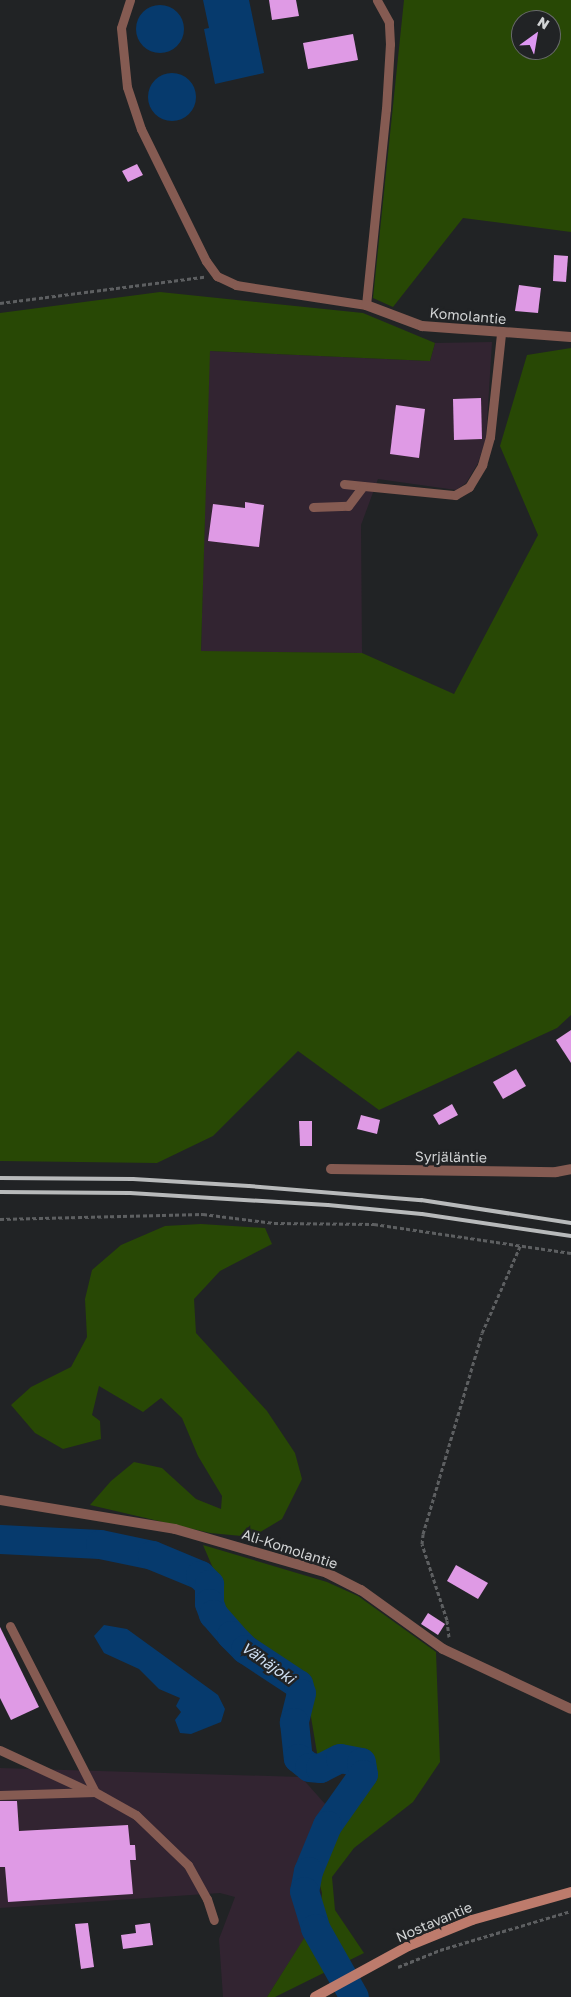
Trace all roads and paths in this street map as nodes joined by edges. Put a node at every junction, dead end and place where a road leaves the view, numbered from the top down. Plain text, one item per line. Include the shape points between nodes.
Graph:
1 (130, 0) edge
2 (377, 0) edge
3 (217, 276) junction
4 (0, 303) edge
5 (366, 305) junction
6 (501, 334) junction
7 (571, 337) edge
8 (344, 484) dead end
9 (364, 486) junction
10 (314, 507) dead end
11 (331, 1169) dead end
12 (571, 1169) edge
13 (0, 1219) edge
14 (521, 1244) junction
15 (571, 1253) edge
16 (0, 1500) edge
17 (10, 1626) dead end
18 (450, 1653) junction
19 (571, 1709) edge
20 (0, 1750) edge
21 (92, 1792) junction
22 (0, 1795) edge
23 (571, 1892) edge
24 (571, 1911) edge
25 (214, 1920) dead end
26 (395, 1969) dead end
27 (318, 1995) edge

1 - 3 lane via 121,34 127,87 140,129 206,261
2 - 5 lane via 389,22 390,44
3 - 4 path
3 - 5 lane via 236,285
5 - 6 street, Komolantie via 422,326
6 - 7 street, Komolantie
6 - 9 lane via 490,437 482,465 469,487 455,495
8 - 9 lane
9 - 10 lane via 348,506
11 - 12 street, Syrjäläntie via 556,1172
13 - 14 path via 203,1214 274,1223 374,1224
14 - 15 path
14 - 18 path via 482,1333 423,1534 422,1544 447,1620
16 - 18 street, Ali-Komolantie via 175,1529 327,1573 361,1590
17 - 21 lane
18 - 19 street, Ali-Komolantie
20 - 21 lane
21 - 22 lane
21 - 25 lane via 136,1815 188,1865 207,1898
23 - 27 street, Nostavantie via 472,1920 408,1946
24 - 26 path via 440,1950

